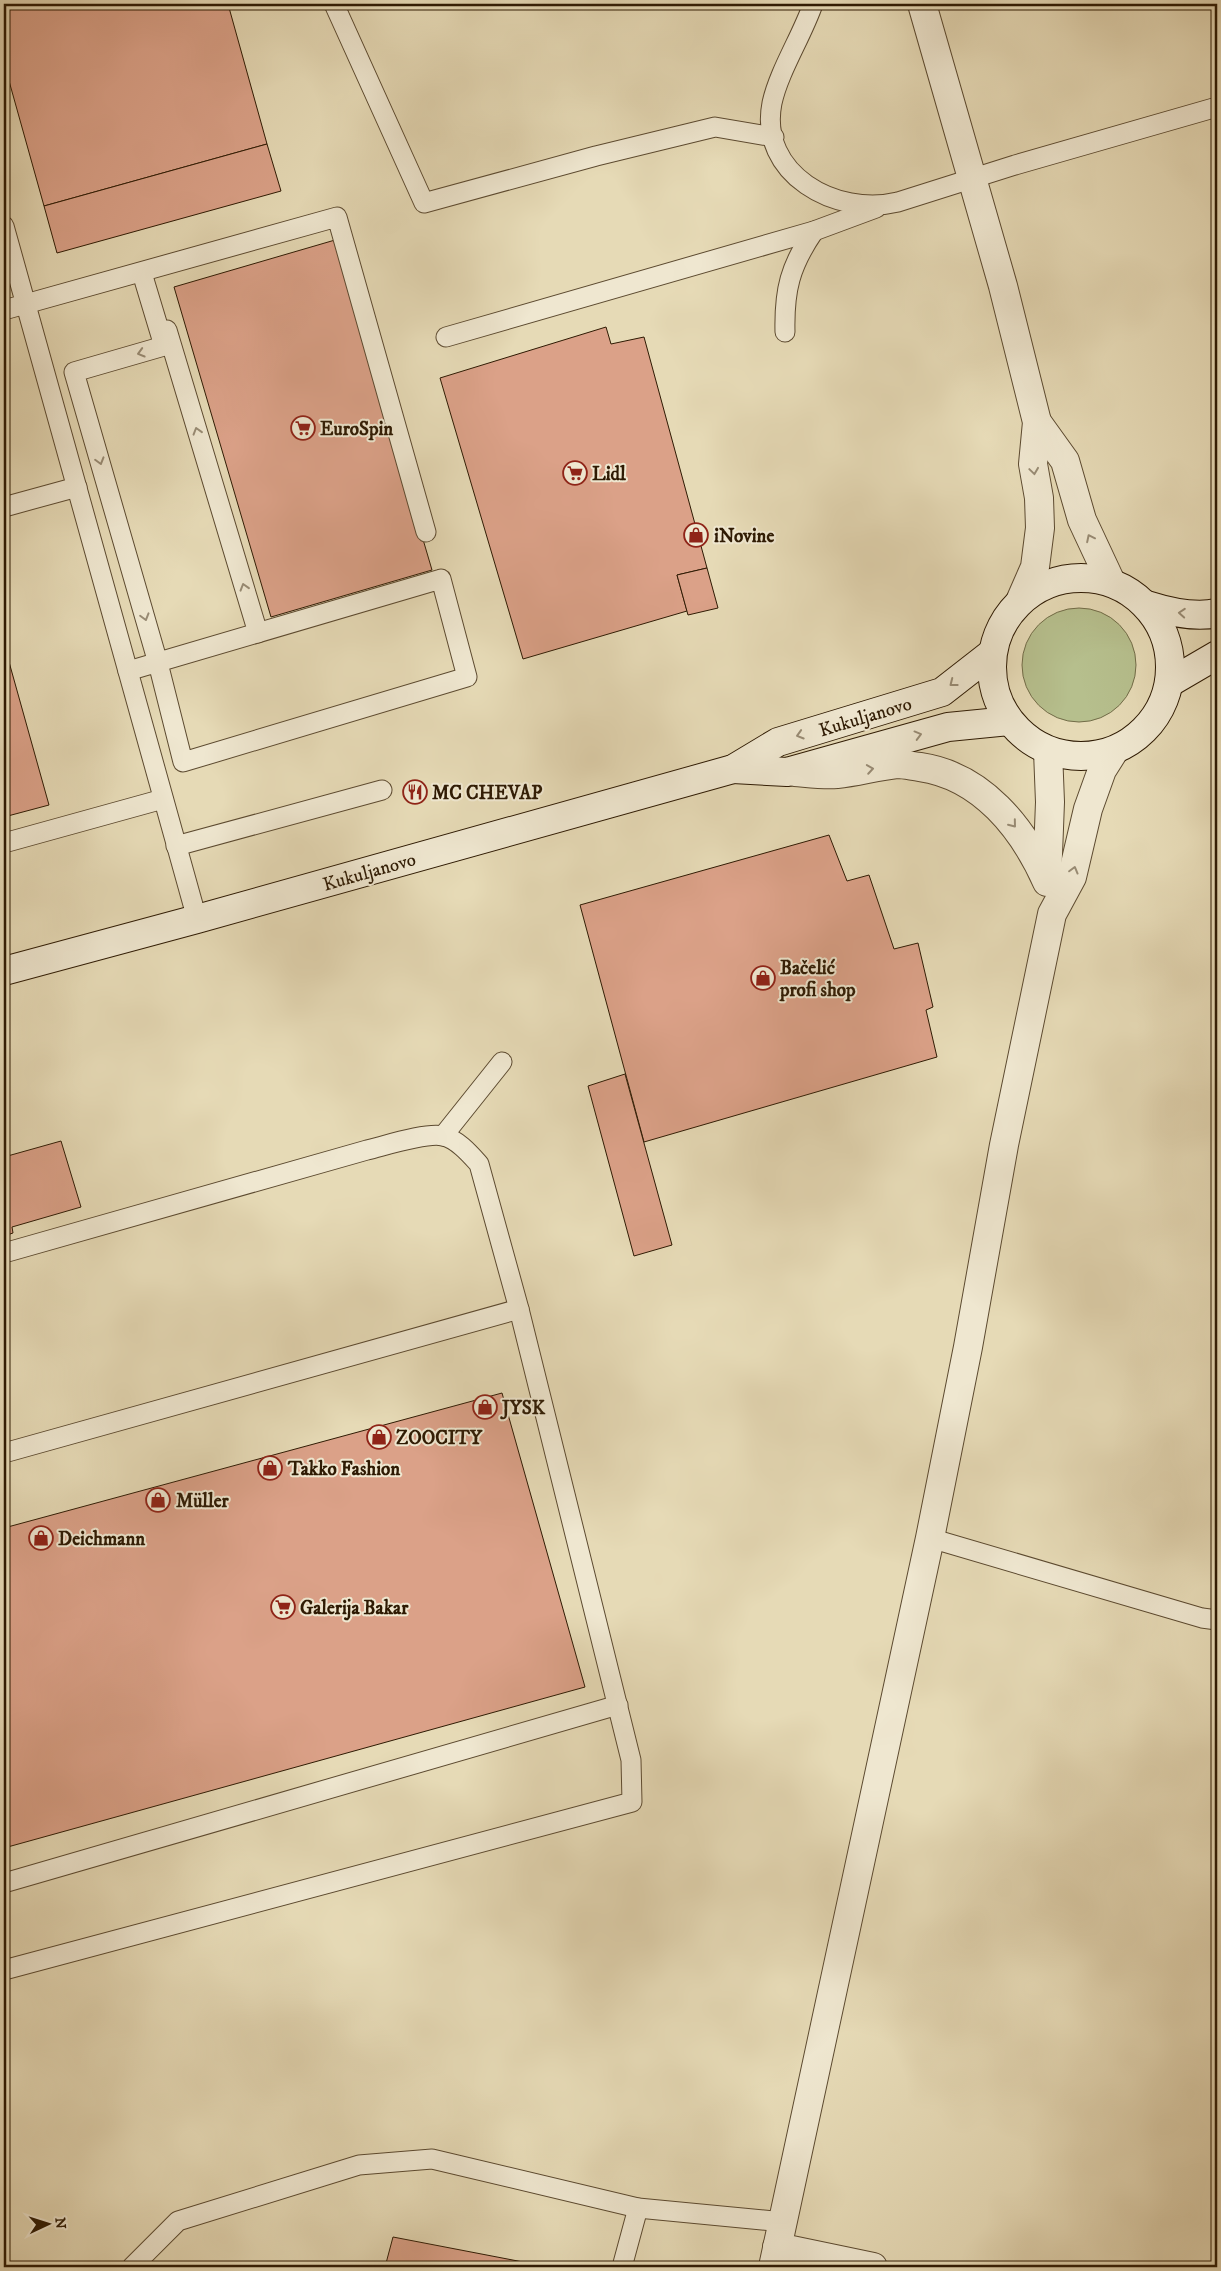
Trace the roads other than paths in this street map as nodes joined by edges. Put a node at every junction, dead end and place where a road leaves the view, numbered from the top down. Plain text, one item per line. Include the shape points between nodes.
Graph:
1 (334, 4) edge
2 (813, 4) edge
3 (922, 4) edge
4 (1217, 107) edge
5 (774, 137) junction
6 (972, 178) junction
7 (881, 206) junction
8 (4, 226) edge
9 (814, 231) junction
10 (146, 271) junction
11 (26, 305) junction
12 (4, 310) edge
13 (785, 332) dead end
14 (446, 338) dead end
15 (1037, 422) junction
16 (77, 487) junction
17 (4, 507) edge
18 (426, 532) dead end
19 (1111, 582) junction
20 (1021, 599) junction
21 (1146, 605) junction
22 (1217, 613) edge
23 (258, 633) junction
24 (992, 653) junction
25 (1217, 655) edge
26 (158, 663) junction
27 (128, 672) junction
28 (1169, 683) junction
29 (1009, 721) junction
30 (1114, 750) junction
31 (1048, 751) junction
32 (733, 769) junction
33 (787, 772) junction
34 (382, 790) dead end
35 (163, 799) junction
36 (4, 843) edge
37 (176, 846) junction
38 (1047, 882) junction
39 (1052, 914) junction
40 (197, 919) junction
41 (4, 971) edge
42 (502, 1062) dead end
43 (443, 1136) junction
44 (4, 1253) edge
45 (519, 1309) junction
46 (4, 1453) edge
47 (930, 1538) junction
48 (1217, 1620) edge
49 (618, 1706) junction
50 (4, 1883) edge
51 (4, 1970) edge
52 (638, 2208) junction
53 (778, 2245) edge
54 (132, 2267) edge
55 (622, 2267) edge
56 (874, 2267) edge

1 - 5 lane via 424,203 715,127
2 - 5 lane via 776,90 771,118
3 - 6 street
4 - 6 lane
5 - 7 lane via 786,166 812,189 846,203
6 - 7 lane
6 - 15 street
7 - 9 lane
8 - 11 lane
9 - 13 lane via 791,271 784,312
9 - 14 lane
10 - 11 lane
10 - 18 lane via 337,217
23 -> 10 lane
10 -> 26 lane via 164,346 74,372
11 - 12 lane
11 - 16 lane
19 -> 15 street via 1082,520 1064,461
15 -> 20 street via 1033,464 1040,528 1035,567
16 - 17 lane
16 - 27 lane
19 - 20 street via 1077,576 1048,583
19 - 21 street via 1131,592
20 - 24 street via 1001,626
22 -> 21 street via 1176,614
21 - 28 street via 1163,631 1170,654
23 - 26 lane
23 - 26 lane via 441,579 467,677 183,762
24 - 29 street via 991,674 995,694
24 -> 32 street, Kukuljanovo via 942,692 778,742
25 - 28 street
26 - 27 lane
27 - 35 lane
28 - 30 street via 1157,714 1147,727 1129,743
29 - 31 street via 1023,736
33 -> 29 street, Kukuljanovo via 948,727
30 - 31 street via 1081,757
39 -> 30 street via 1072,877 1088,809 1102,770
31 - 38 street
32 - 33 street, Kukuljanovo
32 - 40 street, Kukuljanovo
33 -> 38 street via 835,774 898,764 935,769 957,778 977,789 1011,821 1038,861
34 - 37 lane
35 - 36 lane
35 - 37 lane
37 - 40 lane
38 - 39 street
39 - 47 street via 1004,1145
40 - 41 street, Kukuljanovo
42 - 43 lane
43 - 44 lane via 367,1150
43 - 45 lane via 465,1148 479,1164
45 - 46 lane
45 - 49 lane
47 - 48 lane
47 - 53 street
49 - 50 lane
49 - 51 lane via 631,1760 632,1802
52 - 53 lane
52 - 54 lane via 432,2159 359,2165 178,2221
52 - 55 lane
53 - 56 street

